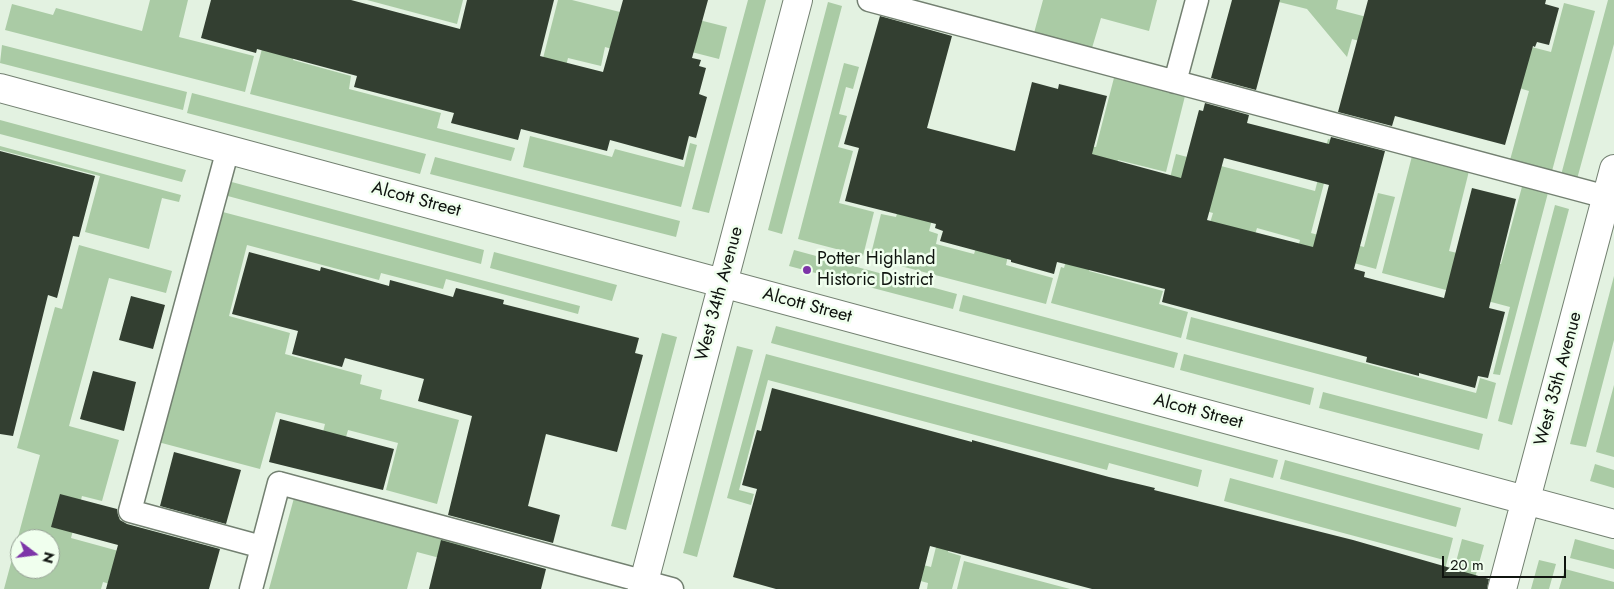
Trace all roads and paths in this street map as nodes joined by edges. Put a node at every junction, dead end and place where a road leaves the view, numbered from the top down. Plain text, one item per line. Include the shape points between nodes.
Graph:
1 (798, 0) edge
2 (868, 0) edge
3 (1197, 0) edge
4 (1175, 82) junction
5 (0, 88) edge
6 (228, 149) junction
7 (1614, 169) edge
8 (1610, 198) edge
9 (724, 284) junction
10 (1527, 500) junction
11 (1614, 524) edge
12 (262, 547) junction
13 (643, 585) edge
14 (251, 589) edge
15 (672, 589) edge
16 (1502, 589) edge

1 - 9 street, West 34th Avenue
2 - 4 lane
3 - 4 lane
4 - 8 lane
5 - 6 street, Alcott Street
6 - 9 street, Alcott Street
6 - 12 lane via 130,511
7 - 8 street, West 35th Avenue
8 - 10 street, West 35th Avenue
9 - 10 street, Alcott Street
9 - 13 street, West 34th Avenue
10 - 11 street, Alcott Street
10 - 16 street, West 35th Avenue
12 - 13 lane via 279,483
12 - 14 lane
13 - 15 lane

